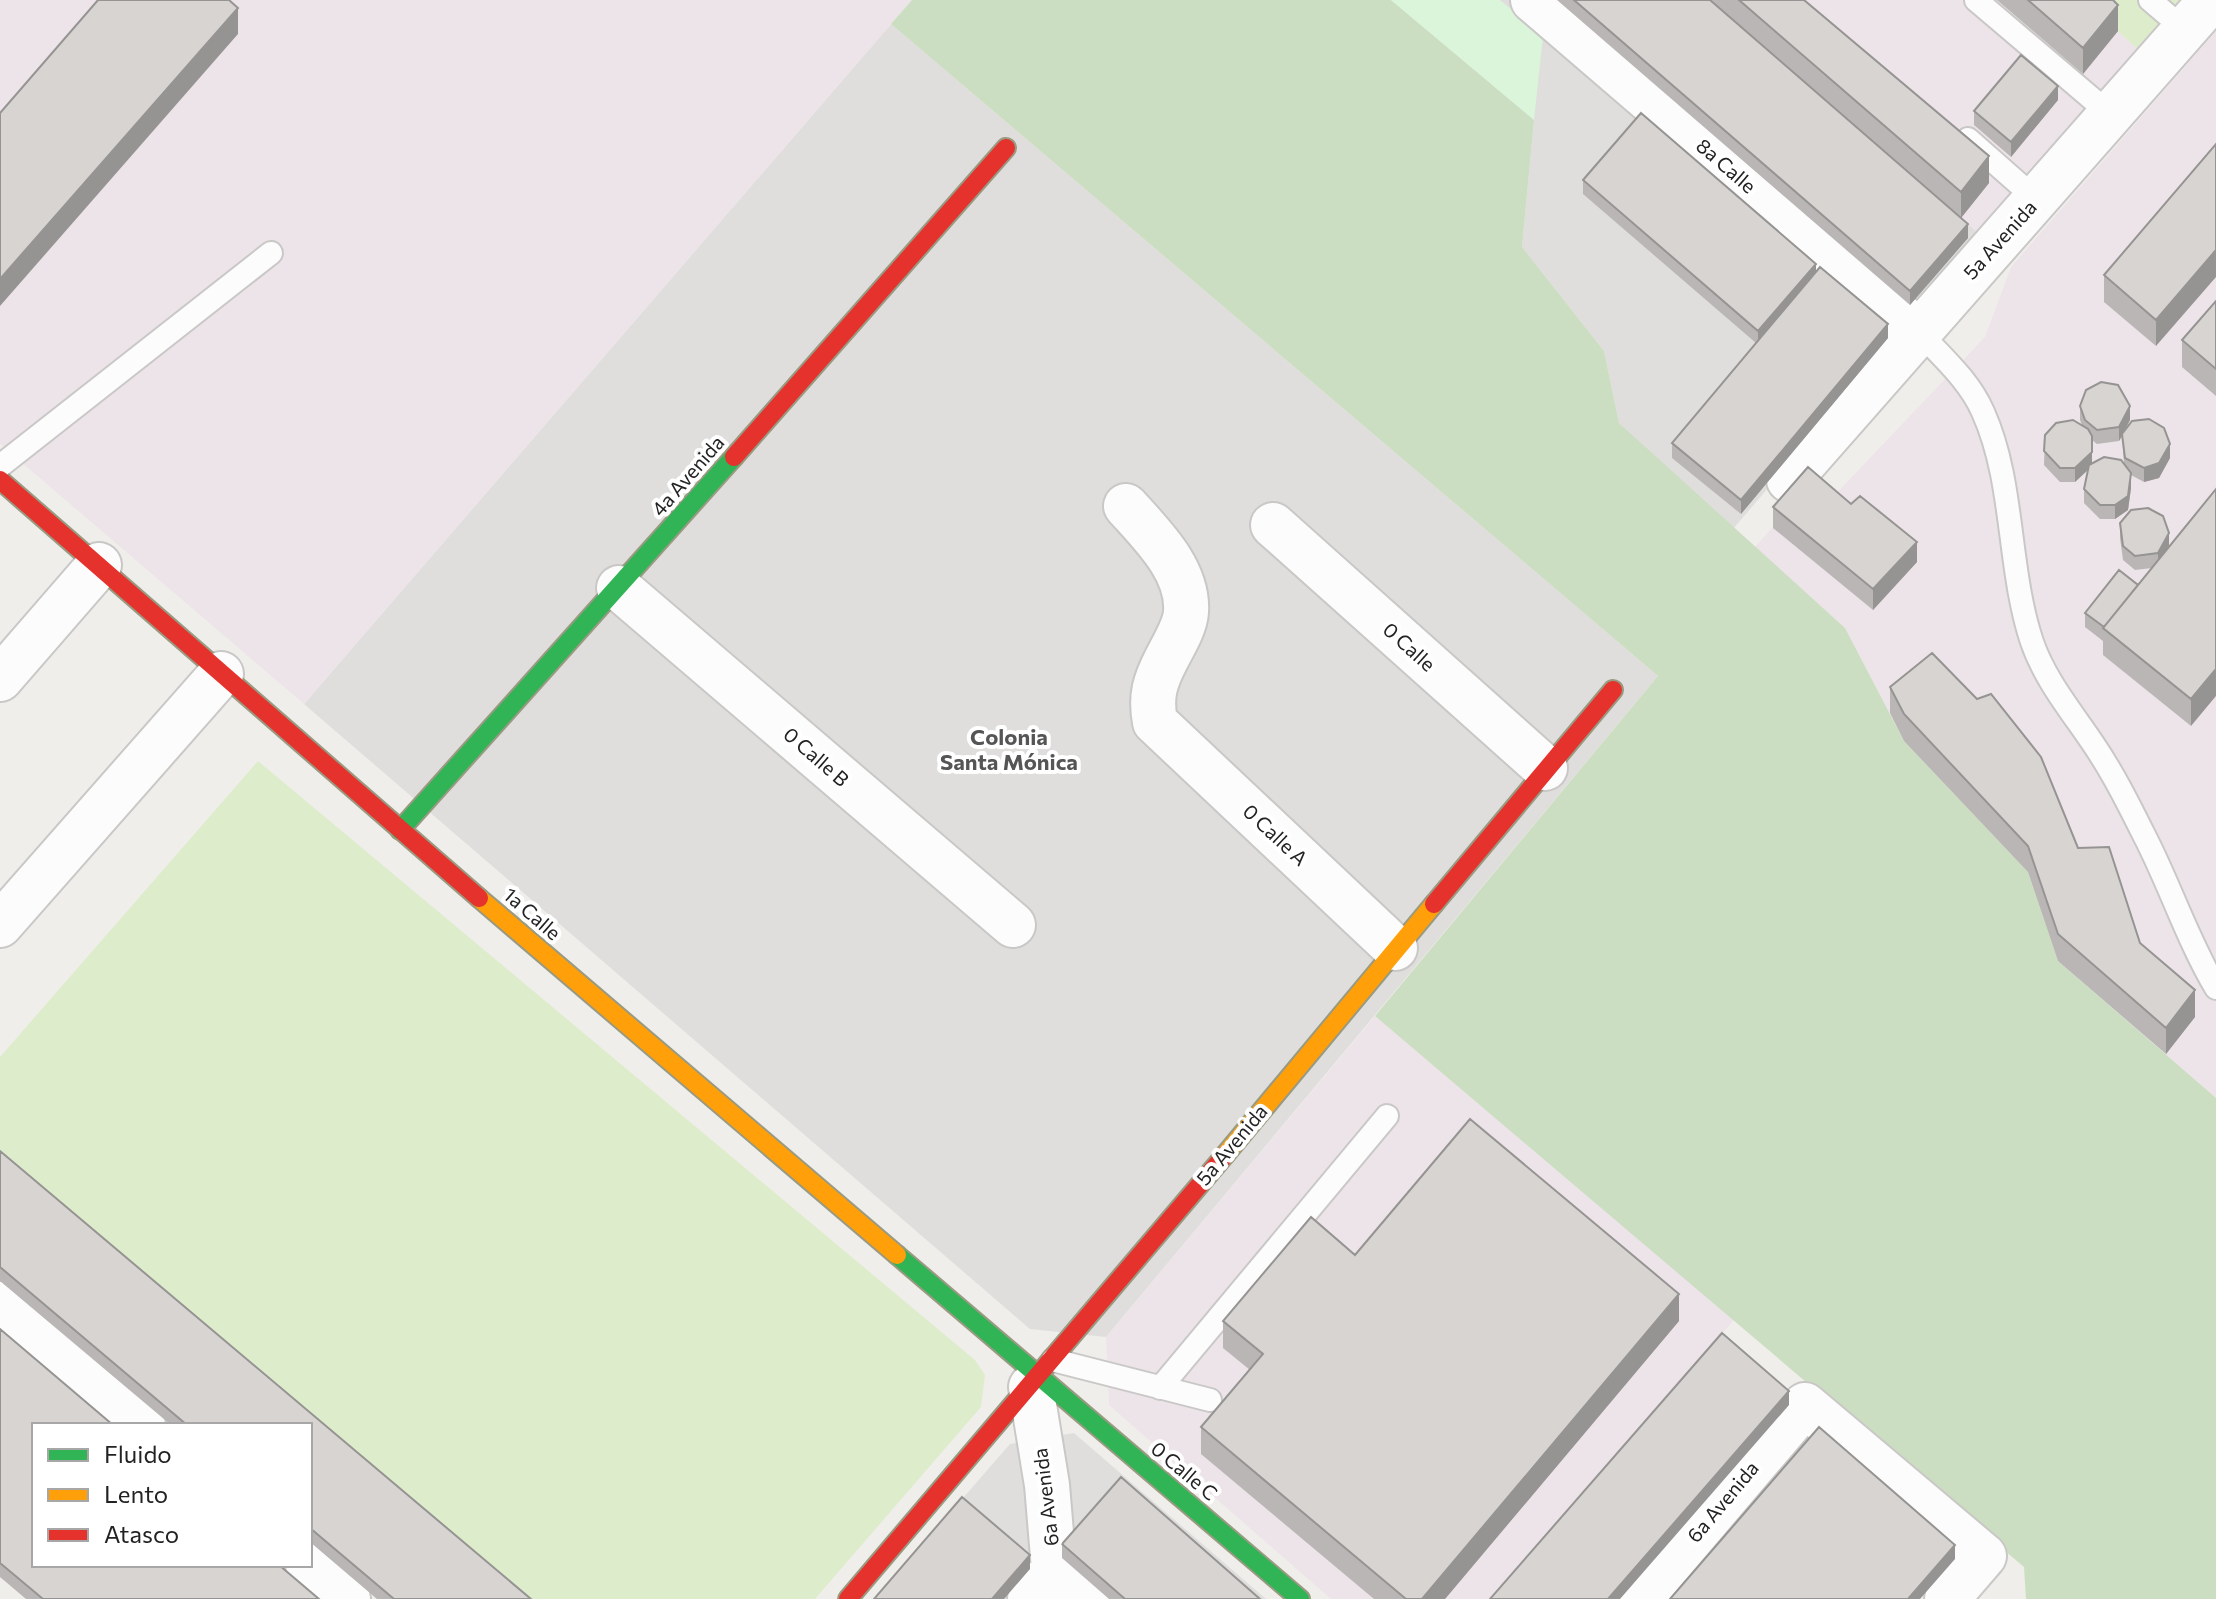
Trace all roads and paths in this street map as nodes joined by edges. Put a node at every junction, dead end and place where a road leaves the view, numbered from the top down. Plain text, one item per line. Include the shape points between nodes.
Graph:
1 (1533, 0) edge
2 (1976, 0) edge
3 (2150, 0) edge
4 (2198, 15) edge
5 (2110, 114) junction
6 (1953, 126) edge
7 (1006, 148) dead end
8 (2036, 199) junction
9 (271, 253) dead end
10 (1919, 332) junction
11 (0, 466) edge
12 (0, 480) edge
13 (1789, 480) dead end
14 (1126, 506) dead end
15 (1273, 525) dead end
16 (99, 565) junction
17 (619, 588) junction
18 (221, 674) junction
19 (0, 679) edge
20 (1613, 690) dead end
21 (1545, 768) junction
22 (400, 830) junction
23 (0, 925) edge
24 (1013, 925) dead end
25 (1395, 948) junction
26 (2216, 988) edge
27 (1387, 1116) dead end
28 (0, 1304) edge
29 (1041, 1375) junction
30 (1160, 1388) junction
31 (1210, 1400) dead end
32 (141, 1423) edge
33 (1984, 1556) junction
34 (310, 1567) edge
35 (1042, 1584) edge
36 (348, 1599) edge
37 (848, 1599) edge
38 (1088, 1599) edge
39 (1300, 1599) edge
40 (1640, 1599) edge
41 (1947, 1599) edge
42 (1986, 1599) edge

1 - 10 street, 8a Calle
2 - 5 lane
3 - 4 lane
4 - 5 street, 5a Avenida
5 - 8 street, 5a Avenida
6 - 8 lane
7 - 17 street, 4a Avenida
8 - 10 street, 5a Avenida
9 - 11 lane
10 - 13 street, 5a Avenida
10 - 26 lane via 1982,409 1996,445 2018,594 2033,644 2051,683 2096,748 2144,835 2195,953
12 - 16 street, 1a Calle
14 - 25 street, 0 Calle A via 1172,562 1183,588 1186,611 1155,681 1155,722
15 - 21 street, 0 Calle
16 - 18 street, 1a Calle
16 - 19 street
17 - 22 street, 4a Avenida
17 - 24 street, 0 Calle B
18 - 22 street, 1a Calle
18 - 23 street
20 - 21 street, 5a Avenida
21 - 25 street, 5a Avenida
22 - 29 street, 1a Calle
25 - 29 street, 5a Avenida
27 - 30 lane
28 - 32 street
29 - 30 lane
29 - 35 street, 6a Avenida via 1047,1485
29 - 37 street, 5a Avenida
29 - 39 street, 0 Calle C
30 - 31 lane
33 - 40 street, 6a Avenida via 1805,1405
33 - 41 street
33 - 42 street
34 - 36 street
35 - 38 street

